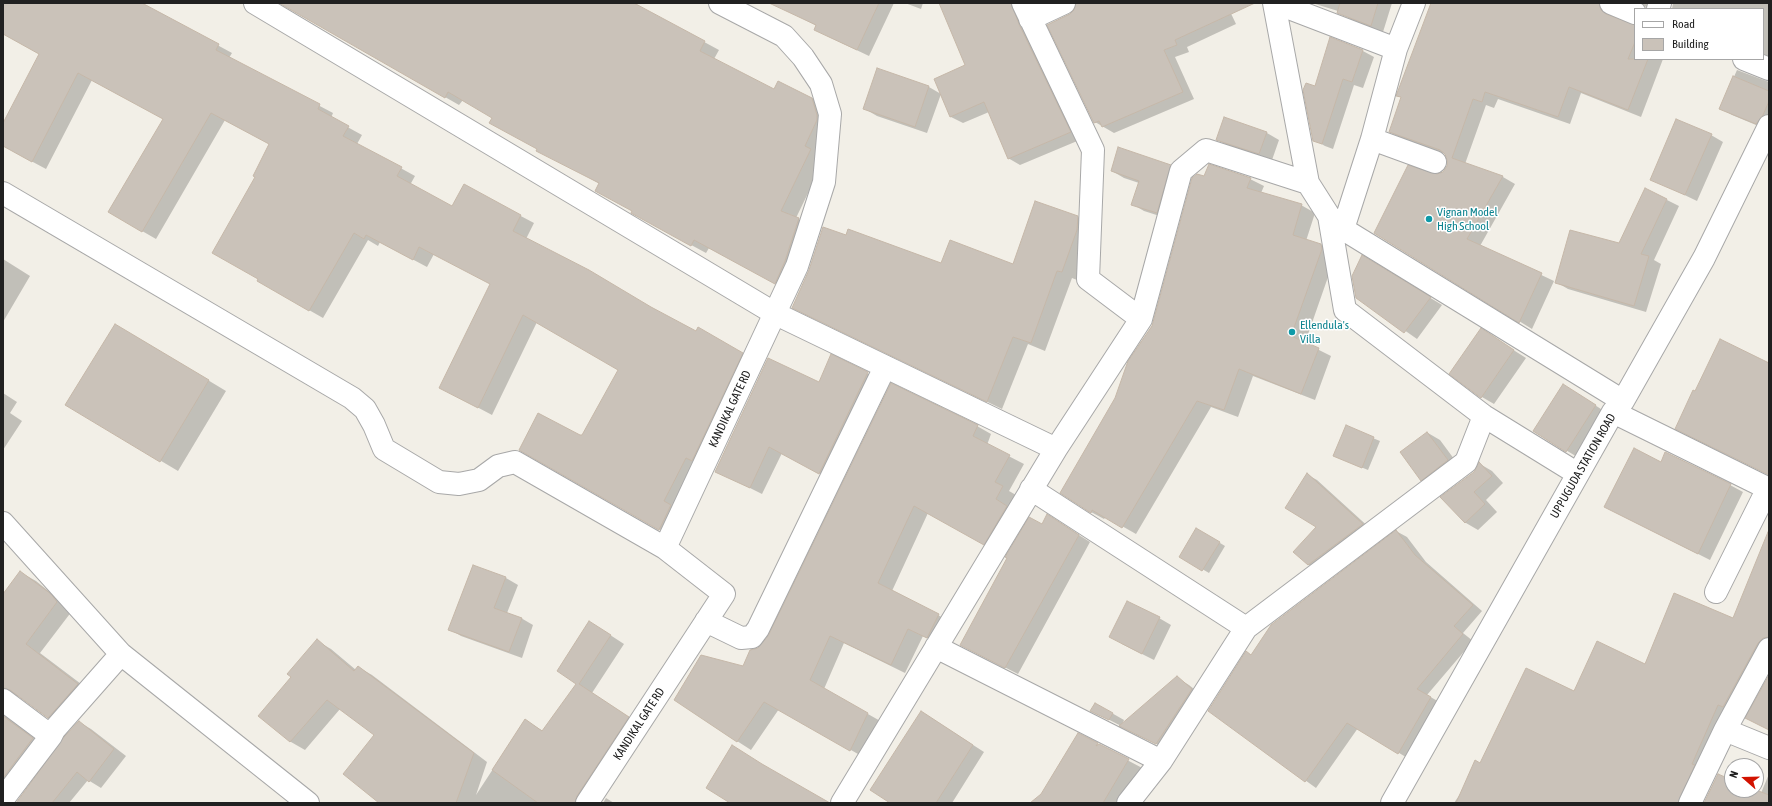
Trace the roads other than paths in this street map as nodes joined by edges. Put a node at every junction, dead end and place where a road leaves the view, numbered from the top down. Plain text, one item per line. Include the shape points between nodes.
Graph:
1 (255, 3) edge
2 (720, 3) edge
3 (1064, 3) edge
4 (1275, 3) edge
5 (1414, 3) edge
6 (1611, 3) edge
7 (1027, 11) edge
8 (1634, 13) edge
9 (1396, 49) junction
10 (1746, 60) edge
11 (1769, 69) edge
12 (1769, 126) edge
13 (1372, 138) junction
14 (1435, 162) dead end
15 (1308, 183) junction
16 (3, 193) edge
17 (1336, 222) junction
18 (774, 313) junction
19 (1141, 319) junction
20 (885, 367) junction
21 (1618, 406) junction
22 (1484, 416) junction
23 (1056, 449) junction
24 (1578, 474) junction
25 (1031, 489) junction
26 (1768, 489) edge
27 (3, 523) edge
28 (665, 548) junction
29 (1716, 592) dead end
30 (706, 621) junction
31 (1246, 628) junction
32 (936, 647) junction
33 (1769, 649) edge
34 (121, 654) junction
35 (3, 700) edge
36 (1725, 730) junction
37 (51, 736) junction
38 (1769, 748) edge
39 (1160, 761) junction
40 (3, 799) edge
41 (308, 803) edge
42 (587, 803) edge
43 (842, 803) edge
44 (1128, 803) edge
45 (1392, 803) edge
46 (1690, 803) edge

1 - 18 street
2 - 18 street, KANDIKAL GATE RD via 784,36 803,57 821,84 830,114 824,182 797,266
3 - 7 street
4 - 9 street
4 - 15 street
5 - 9 street
6 - 8 street
7 - 19 street via 1093,150 1088,279
9 - 13 street
10 - 11 street
12 - 21 street, UPPUGUDA STATION ROAD via 1704,258
13 - 14 street
13 - 17 street
15 - 17 street
15 - 19 street via 1206,150 1181,171
16 - 28 street via 352,398 365,409 384,450 439,482 459,484 479,480 498,466 516,462
17 - 21 street
17 - 22 street via 1345,310
18 - 20 street
18 - 28 street, KANDIKAL GATE RD
19 - 23 street
20 - 23 street
20 - 30 street via 758,629 752,637 742,638
21 - 24 street, UPPUGUDA STATION ROAD
21 - 26 street
22 - 24 street
22 - 31 street via 1466,462
23 - 25 street
24 - 45 street, UPPUGUDA STATION ROAD
25 - 31 street
25 - 32 street
26 - 29 street
27 - 34 street
28 - 30 street, KANDIKAL GATE RD via 724,594
30 - 42 street, KANDIKAL GATE RD
31 - 39 street
32 - 39 street
32 - 43 street
33 - 36 street
34 - 37 street
34 - 41 street
35 - 37 street
36 - 38 street
36 - 46 street
37 - 40 street
39 - 44 street

